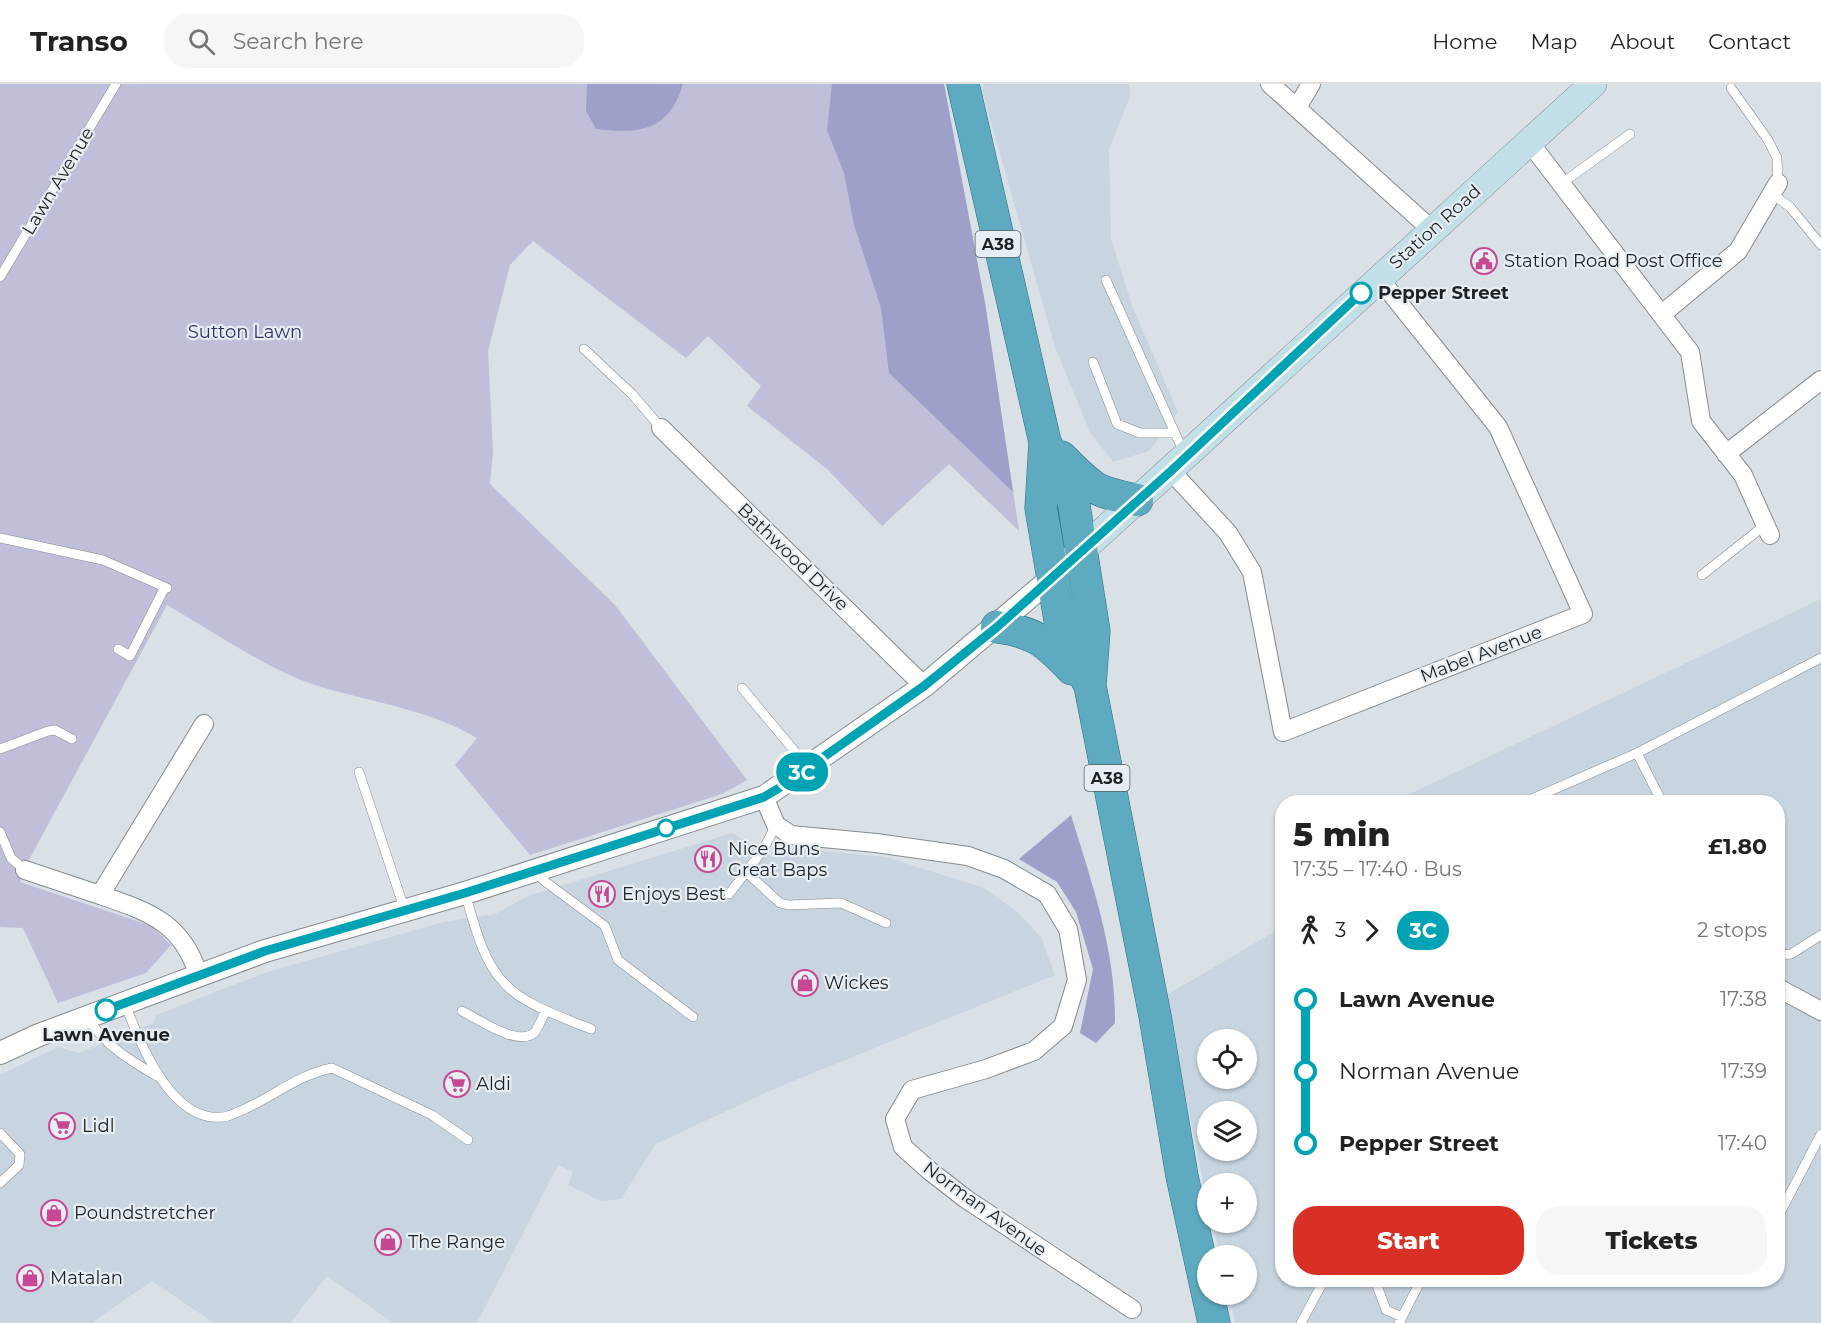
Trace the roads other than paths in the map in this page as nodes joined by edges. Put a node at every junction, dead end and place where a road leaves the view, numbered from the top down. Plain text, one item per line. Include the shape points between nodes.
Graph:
1 (116, 84) edge
2 (963, 84) edge
3 (1270, 84) edge
4 (1311, 84) edge
5 (1593, 84) edge
6 (1731, 88) dead end
7 (1298, 106) junction
8 (1630, 134) dead end
9 (1530, 143) junction
10 (1562, 184) junction
11 (1775, 189) junction
12 (1432, 230) junction
13 (1821, 245) edge
14 (0, 277) edge
15 (1378, 277) junction
16 (1106, 280) dead end
17 (1662, 314) junction
18 (584, 350) dead end
19 (1093, 362) dead end
20 (1821, 380) edge
21 (661, 428) joint
22 (1175, 433) junction
23 (1045, 442) junction
24 (1726, 454) junction
25 (1179, 464) junction
26 (1137, 500) junction
27 (1768, 530) joint
28 (0, 538) edge
29 (1082, 550) junction
30 (1702, 575) dead end
31 (1053, 578) junction
32 (997, 627) junction
33 (118, 649) dead end
34 (1821, 658) edge
35 (924, 686) junction
36 (1090, 687) junction
37 (742, 688) dead end
38 (204, 724) dead end
39 (72, 739) dead end
40 (0, 748) edge
41 (1637, 753) junction
42 (809, 768) junction
43 (359, 772) dead end
44 (1541, 795) edge
45 (1658, 795) edge
46 (764, 797) junction
47 (776, 825) junction
48 (0, 832) edge
49 (26, 870) joint
50 (537, 871) junction
51 (746, 872) junction
52 (465, 893) junction
53 (729, 894) dead end
54 (100, 895) junction
55 (405, 911) junction
56 (886, 923) dead end
57 (1821, 934) edge
58 (1785, 954) edge
59 (198, 974) junction
60 (1785, 992) edge
61 (125, 1003) junction
62 (462, 1011) dead end
63 (546, 1011) junction
64 (1821, 1011) edge
65 (87, 1016) junction
66 (693, 1017) dead end
67 (591, 1029) dead end
68 (0, 1053) edge
69 (159, 1077) junction
70 (0, 1132) edge
71 (1821, 1134) edge
72 (468, 1140) dead end
73 (0, 1183) edge
74 (1785, 1203) edge
75 (1320, 1287) edge
76 (1378, 1287) edge
77 (1417, 1287) edge
78 (1131, 1309) dead end
79 (1400, 1320) edge
80 (1214, 1323) edge
81 (1301, 1323) edge

1 - 14 lane, Lawn Avenue
2 - 23 highway, A38
3 - 7 street
4 - 7 street
5 - 9 main road, Station Road
6 - 11 lane via 1777,158
7 - 12 street
8 - 10 lane
9 - 10 street
9 - 12 main road, Station Road
10 - 17 street
11 - 13 lane
11 - 17 street via 1738,250
12 - 15 main road, Station Road
15 - 25 main road, Station Road
15 - 25 street, Mabel Avenue via 1498,427 1583,614 1283,732 1252,572
16 - 22 lane
17 - 24 street via 1690,352 1701,421
18 - 21 lane via 632,394
19 - 22 lane via 1117,424 1140,433
20 - 24 street
21 - 35 street, Bathwood Drive
22 - 25 lane
23 - 26 highway via 1091,487
23 - 29 highway, A38 via 1073,499
23 - 31 highway, A38 via 1041,508
24 - 27 street via 1743,476
25 - 26 main road, Station Road
26 - 29 main road, Station Road
27 - 30 lane
28 - 33 lane via 103,560 166,587 130,656
29 - 31 main road, Station Road
29 - 36 highway, A38 via 1095,631
31 - 32 street, Station Road
31 - 36 highway, A38 via 1064,634
32 - 35 street, Station Road
32 - 36 highway via 1040,639
34 - 41 lane
35 - 42 street, Station Road
36 - 80 highway, A38 via 1155,1016 1182,1176
37 - 42 lane
38 - 54 street
39 - 40 lane via 55,730
41 - 44 lane
41 - 45 lane
42 - 46 street, Station Road
43 - 55 lane
46 - 47 street
46 - 50 street, Station Road
47 - 51 lane
47 - 78 street, Norman Avenue via 791,835 968,856 1004,869 1047,894 1068,929 1077,980 1063,1026 1034,1051 912,1090 895,1119 903,1147 930,1171
48 - 49 lane via 11,858
49 - 54 street
50 - 52 street, Station Road
50 - 66 lane via 543,880 605,926 618,960
51 - 53 lane
51 - 56 lane via 780,903 841,903
52 - 55 street, Station Road
52 - 63 lane via 491,965 505,984
54 - 59 street via 143,909 166,924 192,953
55 - 59 street, Station Road
57 - 58 lane
59 - 61 street, Station Road
60 - 64 street
61 - 65 street, Station Road
61 - 69 lane
62 - 63 lane via 512,1036 527,1037
63 - 67 lane
65 - 68 street, Station Road
65 - 69 lane via 112,1046
69 - 72 lane via 180,1102 202,1115 227,1116 297,1078 332,1068 432,1115
70 - 73 lane via 20,1154 19,1165
71 - 74 lane
75 - 81 lane
76 - 79 lane via 1386,1310
77 - 79 lane

